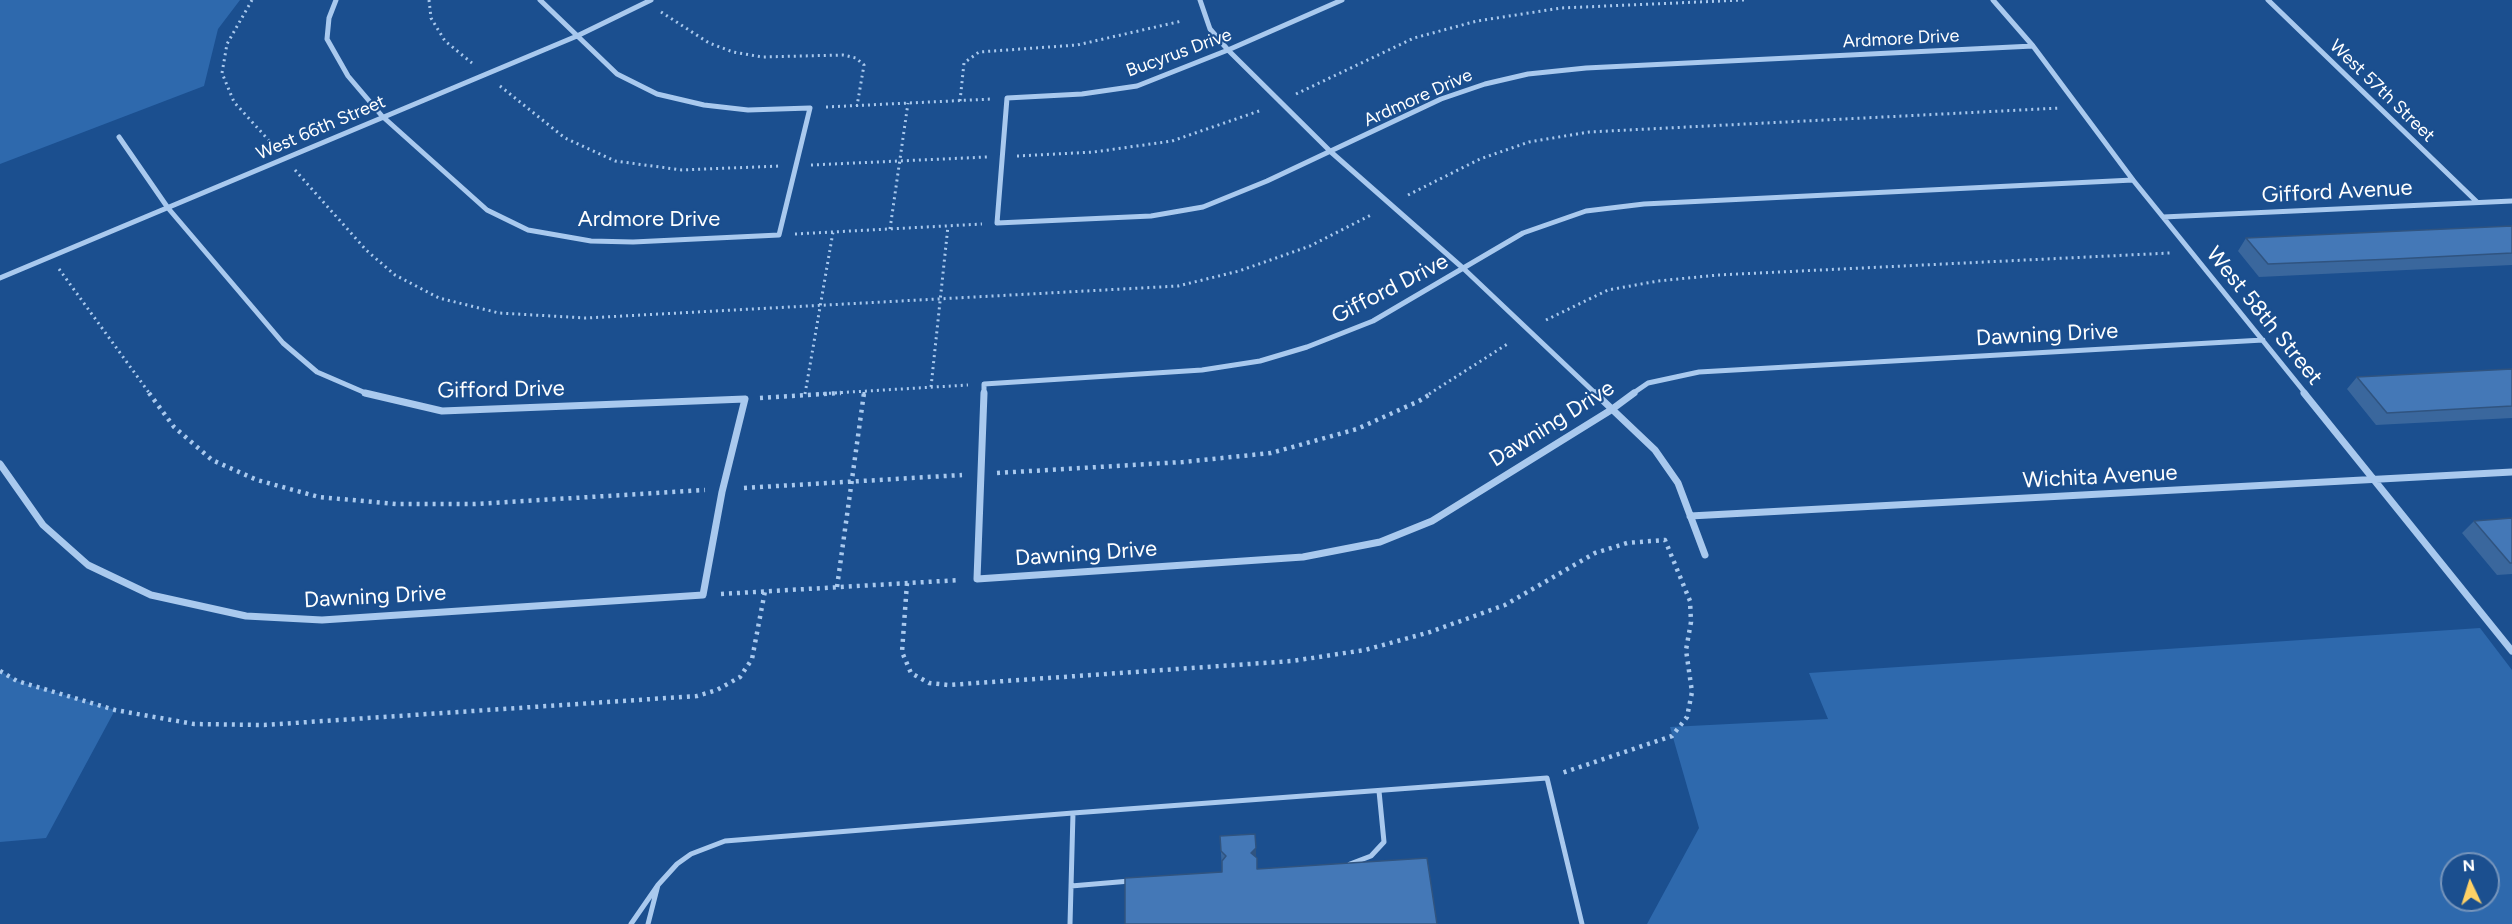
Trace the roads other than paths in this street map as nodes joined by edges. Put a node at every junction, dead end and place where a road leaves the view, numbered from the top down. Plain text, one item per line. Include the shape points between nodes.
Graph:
1 (336, 0) edge
2 (540, 0) edge
3 (651, 0) edge
4 (1200, 0) edge
5 (1342, 0) edge
6 (1993, 0) edge
7 (2268, 0) edge
8 (578, 36) junction
9 (2033, 46) junction
10 (1228, 50) junction
11 (382, 116) junction
12 (119, 137) dead end
13 (1331, 152) junction
14 (2133, 180) junction
15 (2512, 201) edge
16 (2477, 202) junction
17 (168, 208) junction
18 (2163, 217) junction
19 (997, 223) joint
20 (1464, 269) junction
21 (0, 278) edge
22 (2263, 340) junction
23 (1611, 410) junction
24 (0, 464) edge
25 (2512, 472) edge
26 (2374, 479) junction
27 (1690, 516) junction
28 (1705, 555) dead end
29 (977, 579) joint
30 (703, 595) joint
31 (2512, 651) edge
32 (1379, 791) junction
33 (1073, 813) junction
34 (1345, 865) edge
35 (1141, 881) edge
36 (658, 885) junction
37 (1071, 886) junction
38 (631, 924) edge
39 (648, 924) edge
40 (1070, 924) edge
41 (1582, 924) edge

1 - 11 street, Ardmore Drive via 327,39 348,76
2 - 8 street
3 - 8 street, West 66th Street
4 - 10 street via 1210,29
5 - 10 street, Bucyrus Drive
6 - 9 street, West 58th Street
7 - 16 street, West 57th Street
8 - 11 street, West 66th Street
8 - 11 street, Ardmore Drive via 617,74 657,94 748,110 810,108 780,235 591,241 528,230 487,210
9 - 13 street, Ardmore Drive via 1528,74 1442,99
9 - 14 street, West 58th Street
10 - 13 street
10 - 19 street, Bucyrus Drive via 1137,86 1007,98
11 - 17 street, West 66th Street
12 - 17 street, Gifford Drive
13 - 19 street, Ardmore Drive via 1203,207 1151,216
13 - 20 street
14 - 18 street, West 58th Street
14 - 20 street, Gifford Drive via 1644,204 1586,212 1523,233
15 - 16 street, Gifford Avenue
16 - 18 street, Gifford Avenue
17 - 21 street, West 66th Street
17 - 30 street, Gifford Drive via 283,343 317,372 372,396 442,411 745,399 722,492
18 - 22 street, West 58th Street
20 - 23 street
20 - 29 street, Gifford Drive via 1372,321 1260,361 1202,370 984,384
22 - 23 street, Dawning Drive via 1699,372 1648,383
22 - 26 street, West 58th Street
23 - 27 street via 1655,450 1678,483
23 - 29 street, Dawning Drive via 1432,521 1380,542 1303,557
24 - 30 street, Dawning Drive via 43,525 88,565 151,595 246,616 322,620
25 - 26 street, Wichita Avenue
26 - 27 street, Wichita Avenue
26 - 31 street, West 58th Street
27 - 28 street
32 - 33 lane
32 - 34 lane via 1384,842 1371,856
32 - 41 lane via 1547,778
33 - 36 lane via 725,841 691,854
33 - 37 lane
35 - 37 lane
36 - 38 lane
36 - 39 lane
37 - 40 lane

